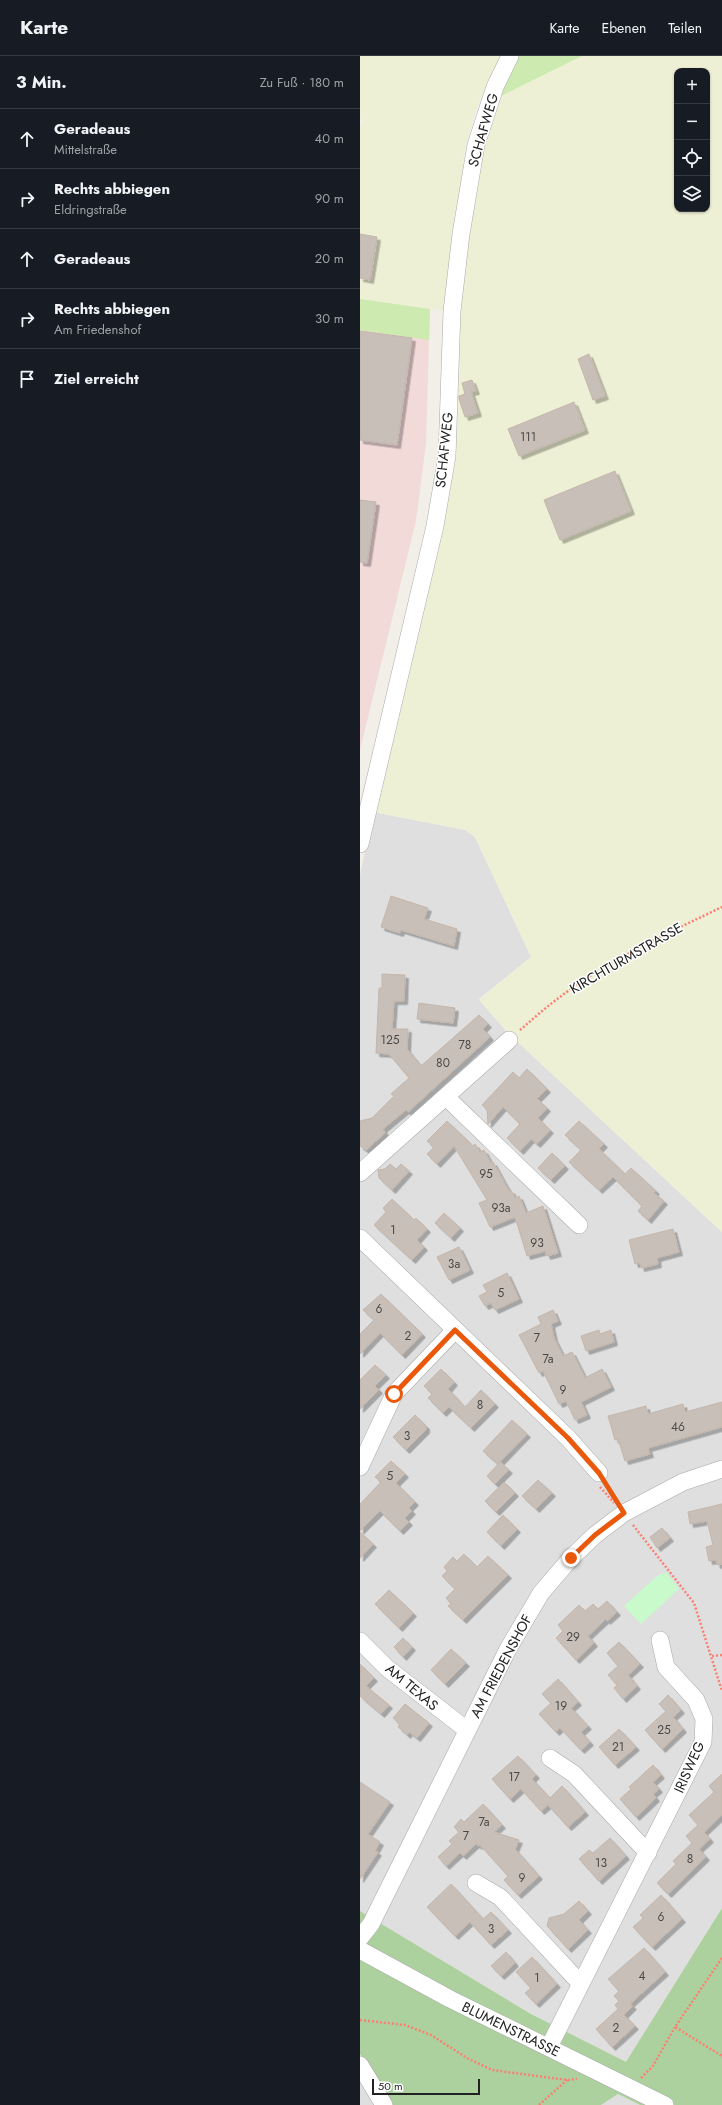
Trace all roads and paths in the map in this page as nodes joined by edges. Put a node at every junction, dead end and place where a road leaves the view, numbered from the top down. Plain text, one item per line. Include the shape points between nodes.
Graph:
1 (510, 56) edge
2 (360, 844) edge
3 (722, 907) edge
4 (509, 1040) joint
5 (446, 1097) junction
6 (360, 1173) edge
7 (579, 1225) dead end
8 (360, 1238) edge
9 (455, 1330) junction
10 (360, 1467) edge
11 (722, 1469) edge
12 (599, 1473) junction
13 (624, 1513) junction
14 (360, 1640) edge
15 (660, 1640) dead end
16 (722, 1655) edge
17 (712, 1656) junction
18 (722, 1691) edge
19 (467, 1730) junction
20 (550, 1758) dead end
21 (648, 1853) junction
22 (476, 1883) dead end
23 (360, 1938) edge
24 (360, 1950) edge
25 (722, 1958) edge
26 (580, 1983) junction
27 (360, 2020) edge
28 (675, 2027) junction
29 (549, 2048) junction
30 (722, 2056) edge
31 (360, 2065) edge
32 (598, 2072) junction
33 (567, 2080) junction
34 (630, 2088) junction
35 (384, 2105) edge
36 (539, 2105) edge
37 (664, 2105) edge

1 - 2 street, SCHAFWEG via 496,86 476,145 460,234 452,311 445,463 434,526
3 - 4 path, KIRCHTURMSTRASSE via 679,927 601,970 560,996
4 - 5 street
5 - 6 street
5 - 7 street
8 - 9 street
9 - 10 street via 394,1394
9 - 12 street via 568,1438
11 - 13 street, AM FRIEDENSHOF via 683,1482
12 - 13 path
12 - 13 path via 598,1485
13 - 17 path via 694,1603
13 - 19 street, AM FRIEDENSHOF via 571,1558 541,1593 508,1649
14 - 19 street, AM TEXAS via 387,1668
15 - 21 street, IRISWEG via 666,1667 696,1700 704,1719 703,1742
16 - 17 path
17 - 18 path
19 - 23 street, AM FRIEDENSHOF via 375,1917
20 - 21 street via 574,1774
21 - 26 street, IRISWEG
22 - 26 street via 500,1897
24 - 29 street, BLUMENSTRASSE via 450,1999
25 - 28 path
26 - 29 street, IRISWEG
27 - 33 path via 405,2024 492,2070
28 - 30 path
28 - 34 path via 653,2066
29 - 32 street, BLUMENSTRASSE
31 - 35 street
32 - 33 path via 585,2078
32 - 34 street, BLUMENSTRASSE
33 - 36 path
34 - 37 street, BLUMENSTRASSE

